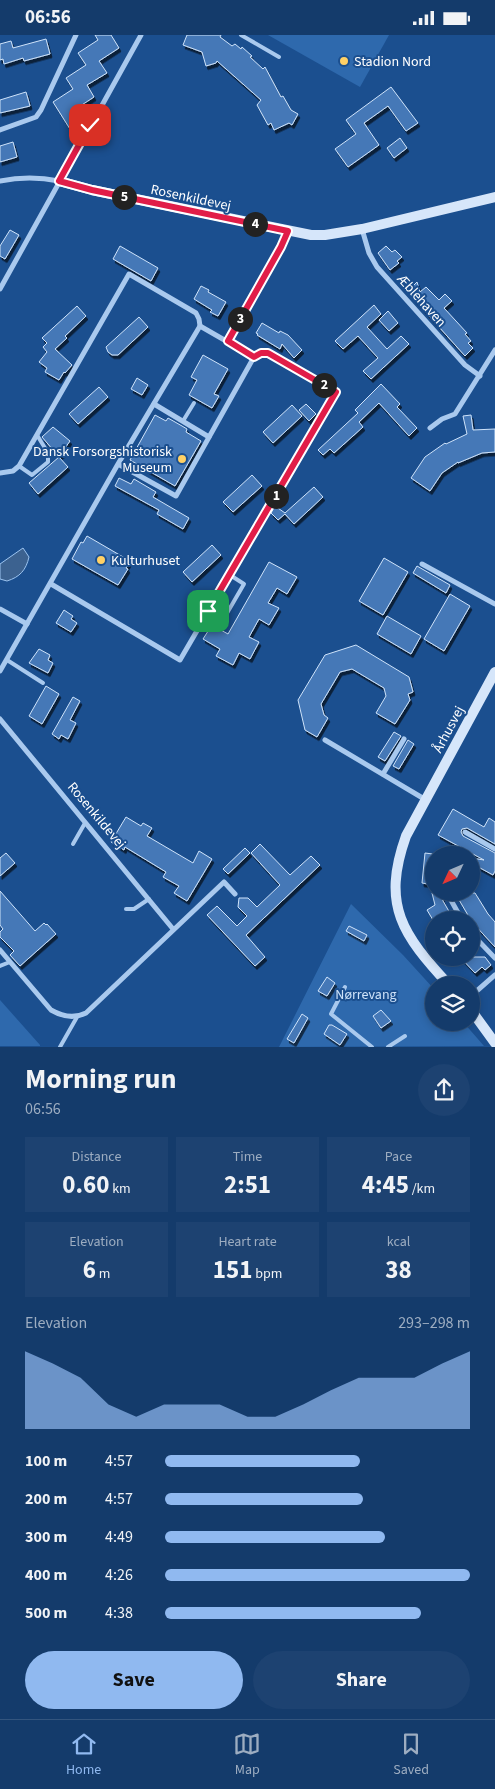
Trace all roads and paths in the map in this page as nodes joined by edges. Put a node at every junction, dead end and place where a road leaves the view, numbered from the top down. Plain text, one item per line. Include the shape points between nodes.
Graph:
1 (76, 35) edge
2 (141, 35) edge
3 (241, 35) edge
4 (279, 57) dead end
5 (0, 130) edge
6 (0, 181) edge
7 (59, 181) junction
8 (495, 197) edge
9 (362, 229) junction
10 (288, 231) junction
11 (0, 289) edge
12 (200, 326) junction
13 (228, 341) junction
14 (495, 350) edge
15 (254, 357) junction
16 (480, 376) junction
17 (194, 403) dead end
18 (154, 404) junction
19 (183, 421) junction
20 (430, 428) dead end
21 (37, 435) junction
22 (209, 437) junction
23 (118, 464) junction
24 (19, 466) junction
25 (0, 473) edge
26 (422, 563) dead end
27 (230, 575) junction
28 (51, 584) junction
29 (495, 604) edge
30 (0, 609) edge
31 (208, 611) junction
32 (27, 624) junction
33 (6, 660) junction
34 (0, 671) edge
35 (495, 672) edge
36 (43, 683) dead end
37 (492, 686) edge
38 (0, 719) edge
39 (404, 739) dead end
40 (325, 740) dead end
41 (383, 774) junction
42 (426, 800) junction
43 (86, 823) junction
44 (465, 832) dead end
45 (73, 844) dead end
46 (495, 849) edge
47 (236, 894) dead end
48 (149, 899) junction
49 (126, 909) dead end
50 (174, 929) junction
51 (480, 942) edge
52 (0, 950) edge
53 (495, 958) edge
54 (10, 962) junction
55 (0, 966) edge
56 (495, 975) edge
57 (441, 976) edge
58 (345, 987) dead end
59 (480, 988) edge
60 (78, 1017) junction
61 (480, 1023) edge
62 (404, 1036) dead end
63 (495, 1043) edge
64 (60, 1047) edge
65 (372, 1047) edge
66 (388, 1047) edge

1 - 5 street via 36,117
2 - 7 street
3 - 4 lane
6 - 7 street, Rosenkildevej via 43,178
7 - 10 street, Rosenkildevej
7 - 11 street
8 - 9 street, Rosenkildevej
9 - 10 street, Rosenkildevej via 325,235
9 - 16 street, Æblehaven via 377,267 465,365
10 - 13 street
12 - 13 street
12 - 18 street
12 - 21 street via 196,313 129,275 115,293
13 - 15 street
14 - 16 street
15 - 22 street
15 - 27 street via 268,353 336,392
16 - 20 street via 455,414
17 - 19 lane
18 - 19 street
18 - 23 street
19 - 22 street
21 - 24 street
21 - 24 lane via 48,453 48,462 32,475
22 - 23 street via 176,496
23 - 28 street
24 - 25 street via 13,471
26 - 29 street
27 - 31 street
27 - 31 lane via 244,584 223,620
28 - 31 street via 180,660
28 - 32 street
30 - 32 street
32 - 33 street
33 - 34 street
33 - 36 lane
35 - 37 street, Århusvej
37 - 42 street, Århusvej
38 - 43 street, Rosenkildevej
39 - 41 street
40 - 41 street
41 - 42 street
42 - 57 street, Århusvej via 399,855 396,897 400,918 409,937
43 - 45 lane
43 - 48 street, Rosenkildevej
44 - 46 street
47 - 50 street via 224,882
48 - 49 lane via 134,909
48 - 50 street, Rosenkildevej
50 - 60 street
51 - 53 street
52 - 54 street
54 - 55 lane
54 - 60 street via 51,1010 67,1017
56 - 59 street
58 - 65 lane via 331,1014
60 - 64 lane
61 - 63 street
62 - 66 lane

